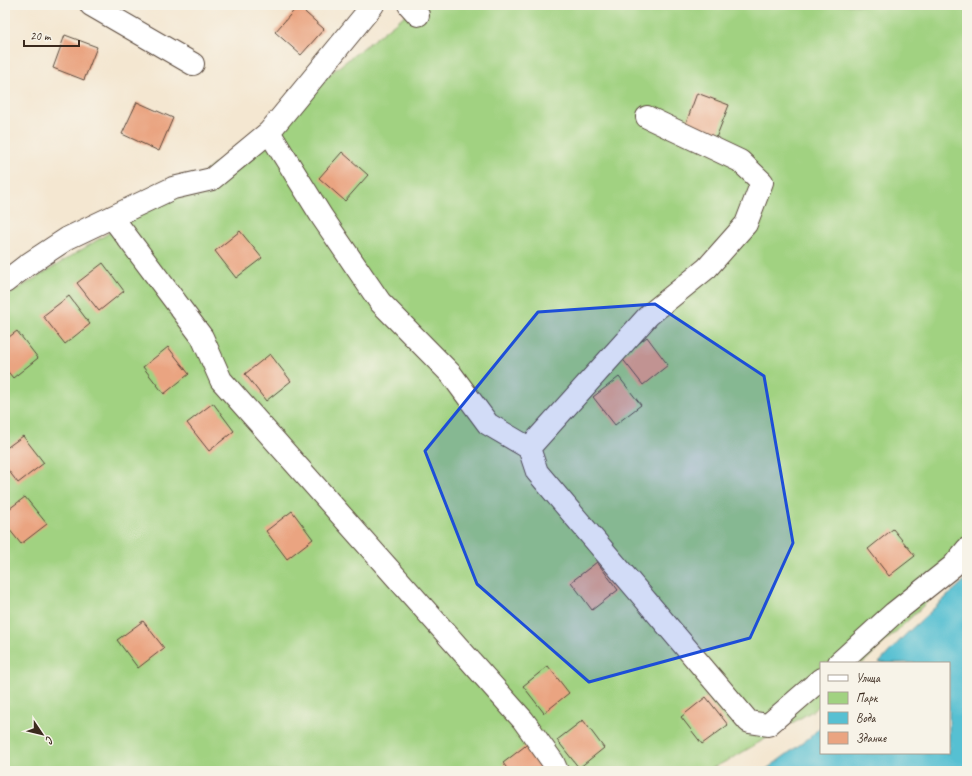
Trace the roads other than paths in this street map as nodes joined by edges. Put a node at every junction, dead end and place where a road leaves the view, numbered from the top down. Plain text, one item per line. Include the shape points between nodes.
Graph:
1 (91, 5) edge
2 (374, 5) edge
3 (193, 64) dead end
4 (647, 117) dead end
5 (269, 132) junction
6 (112, 217) junction
7 (5, 282) edge
8 (529, 448) junction
9 (967, 549) edge
10 (840, 662) edge
11 (820, 680) edge
12 (557, 771) edge

1 - 3 street
2 - 5 street
4 - 8 street via 740,160 762,182 746,224 707,268 649,315
5 - 6 street via 212,179 173,188
5 - 8 street via 322,217 380,302 451,374 488,424
6 - 7 street via 68,238
6 - 12 street via 202,337 221,380 523,720
8 - 11 street via 537,472 748,722 768,725
9 - 10 street via 953,566 894,613

